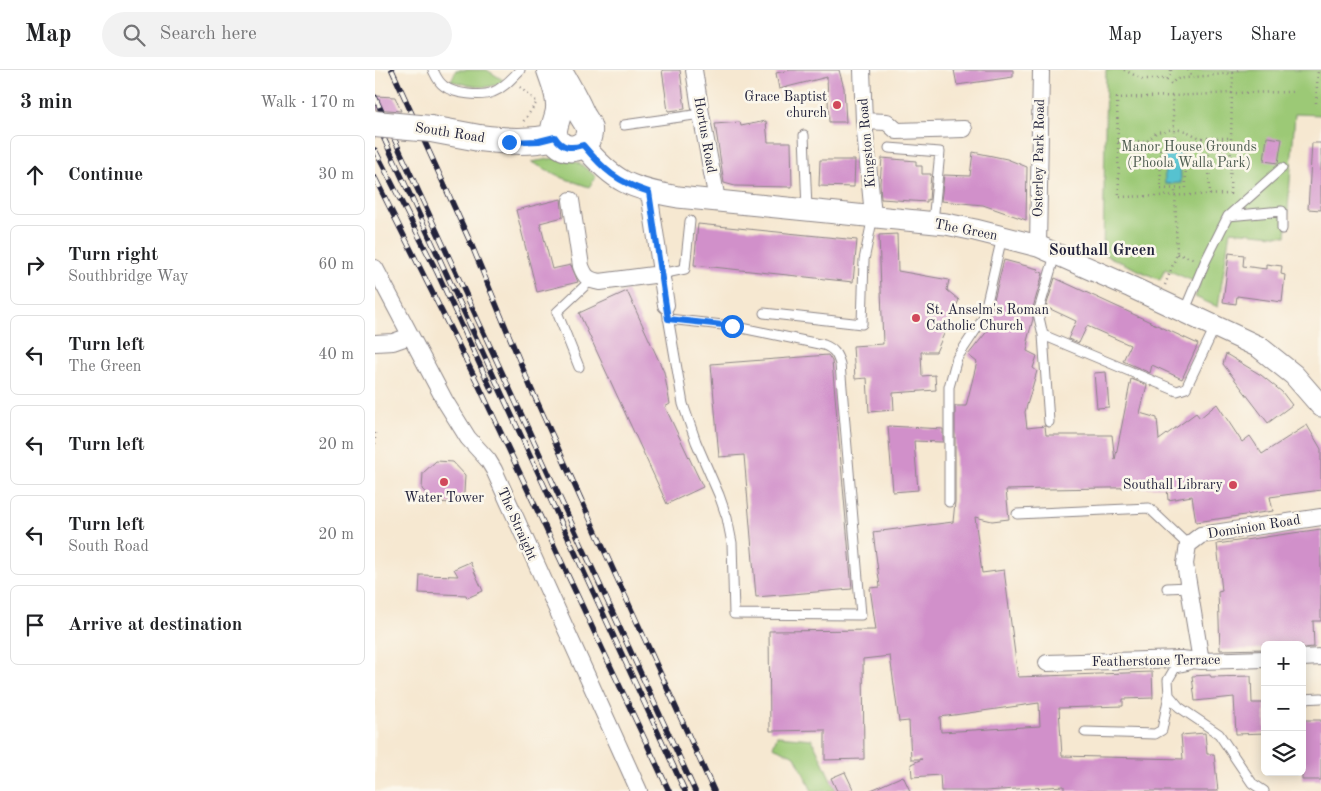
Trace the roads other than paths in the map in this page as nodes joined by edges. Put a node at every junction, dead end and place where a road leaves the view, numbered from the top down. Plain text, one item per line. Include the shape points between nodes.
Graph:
1 (433, 70) edge
2 (520, 70) edge
3 (549, 70) edge
4 (558, 70) edge
5 (694, 70) edge
6 (862, 70) edge
7 (1041, 70) edge
8 (701, 114) junction
9 (583, 117) junction
10 (864, 121) junction
11 (375, 124) edge
12 (624, 125) dead end
13 (556, 128) junction
14 (964, 129) dead end
15 (804, 135) dead end
16 (583, 145) junction
17 (889, 148) dead end
18 (1282, 168) dead end
19 (649, 192) junction
20 (571, 200) dead end
21 (717, 200) junction
22 (807, 210) junction
23 (873, 216) junction
24 (1228, 216) junction
25 (690, 221) dead end
26 (933, 223) junction
27 (1282, 229) dead end
28 (1002, 237) junction
29 (1046, 251) junction
30 (375, 268) edge
31 (661, 274) junction
32 (590, 281) junction
33 (667, 312) junction
34 (1184, 312) junction
35 (764, 313) dead end
36 (1215, 327) junction
37 (1043, 335) junction
38 (410, 336) junction
39 (375, 343) edge
40 (579, 367) dead end
41 (1321, 406) edge
42 (1049, 422) dead end
43 (949, 502) dead end
44 (1017, 514) dead end
45 (1321, 517) edge
46 (1188, 545) junction
47 (1189, 587) junction
48 (1167, 588) dead end
49 (1321, 657) edge
50 (1306, 658) edge
51 (1261, 659) edge
52 (1201, 661) junction
53 (1047, 663) dead end
54 (1169, 694) junction
55 (1321, 698) edge
56 (1306, 699) edge
57 (1085, 732) dead end
58 (639, 791) edge
59 (1264, 791) edge

1 - 2 lane via 438,81 452,91 486,95 501,88
3 - 13 main road via 559,107
4 - 9 main road
5 - 8 street, Hortus Road
6 - 10 street, Kingston Road
7 - 29 street, Osterley Park Road
8 - 12 lane
8 - 21 street, Hortus Road
9 - 13 main road via 565,114
9 - 16 main road via 589,129
10 - 14 street via 887,122 897,131
10 - 23 street, Kingston Road
11 - 13 main road, South Road, bridge via 509,142 539,141
13 - 16 main road via 559,144 566,148
15 - 22 lane
16 - 19 street, The Green via 618,179
17 - 26 lane via 940,152
18 - 24 lane
19 - 21 street, The Green
19 - 31 street
20 - 32 street via 581,266
21 - 22 street, The Green
22 - 23 street, The Green
23 - 26 street, The Green
23 - 35 lane via 864,260 862,324
24 - 27 lane via 1282,210
24 - 34 lane
25 - 31 lane via 685,270
26 - 28 street, The Green
28 - 29 street, The Green
28 - 43 lane via 983,319 957,358 949,387
29 - 34 street, The Green
29 - 37 lane via 1039,313
30 - 38 street, The Straight
31 - 32 street
31 - 33 street
32 - 40 lane via 557,312
33 - 33 lane via 683,404 727,518 732,543 734,614 861,614 837,354 824,344
34 - 36 street, The Green
36 - 37 lane via 1186,388 1177,391
36 - 41 street, The Green via 1259,347 1294,375
37 - 42 lane
38 - 39 street via 393,342
38 - 58 street, The Straight via 461,428 494,470
44 - 46 lane via 1149,508
45 - 46 street, Dominion Road via 1201,535
46 - 47 street via 1185,564
47 - 48 lane
47 - 52 street
49 - 50 street
51 - 52 street, Featherstone Terrace
52 - 53 street, Featherstone Terrace
52 - 54 lane via 1175,668 1168,680
54 - 57 lane via 1162,730 1155,734
54 - 59 lane via 1179,707 1219,734 1252,783
55 - 56 lane

